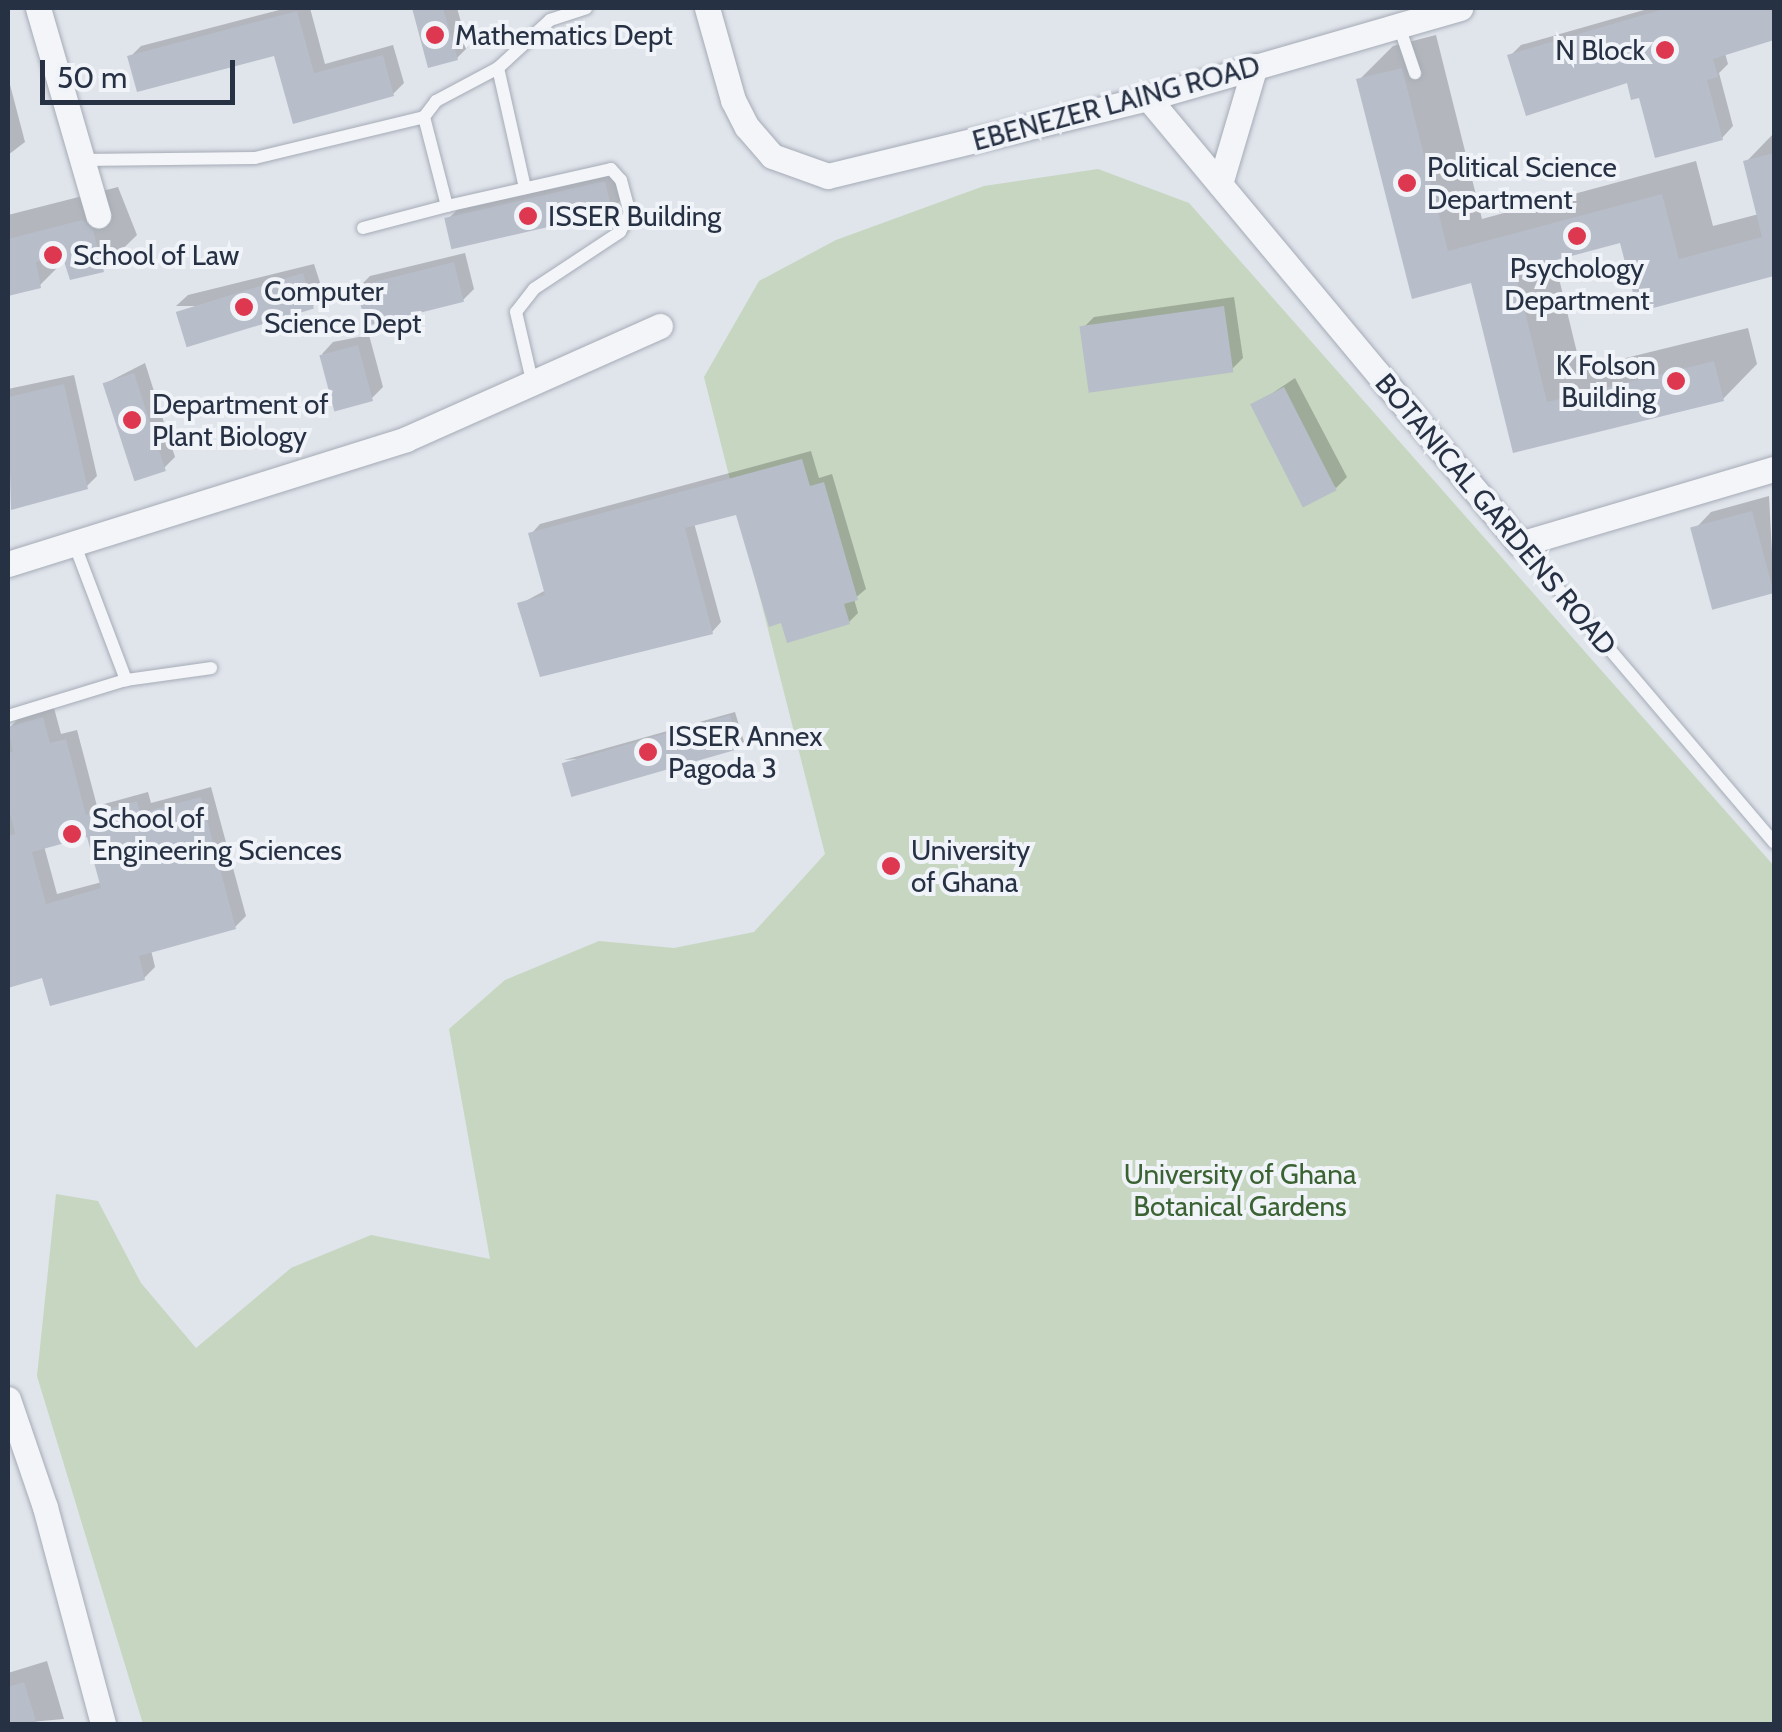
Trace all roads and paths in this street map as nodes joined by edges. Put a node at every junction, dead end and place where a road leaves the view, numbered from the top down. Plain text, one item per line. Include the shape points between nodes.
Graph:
1 (38, 8) edge
2 (586, 8) edge
3 (707, 8) edge
4 (1460, 8) edge
5 (1399, 26) junction
6 (1255, 66) junction
7 (498, 68) junction
8 (1415, 74) dead end
9 (1148, 98) junction
10 (424, 117) junction
11 (82, 160) junction
12 (1220, 184) junction
13 (526, 188) junction
14 (447, 206) junction
15 (98, 215) dead end
16 (363, 228) dead end
17 (660, 326) dead end
18 (532, 382) junction
19 (1774, 470) edge
20 (74, 543) junction
21 (1520, 544) junction
22 (8, 564) edge
23 (210, 668) dead end
24 (126, 680) junction
25 (8, 716) edge
26 (1774, 842) edge
27 (8, 1398) edge
28 (102, 1724) edge

1 - 11 street
2 - 7 lane via 550,20
3 - 9 street, EBENEZER LAING ROAD via 733,100 772,156 828,176
4 - 5 street, EBENEZER LAING ROAD
5 - 6 street, EBENEZER LAING ROAD
5 - 8 lane
6 - 9 street, EBENEZER LAING ROAD
6 - 12 street
7 - 10 lane via 436,101
7 - 13 lane
9 - 12 street, BOTANICAL GARDENS ROAD
10 - 11 lane via 255,158
10 - 14 lane
11 - 15 street
12 - 21 street, BOTANICAL GARDENS ROAD
13 - 14 lane
13 - 18 lane via 611,168 630,213 620,232 534,289 516,312
14 - 16 lane
17 - 18 street
18 - 20 street via 406,439
19 - 21 street
20 - 22 street
20 - 24 lane
21 - 26 lane, BOTANICAL GARDENS ROAD
23 - 24 lane
24 - 25 lane
27 - 28 street via 46,1507

